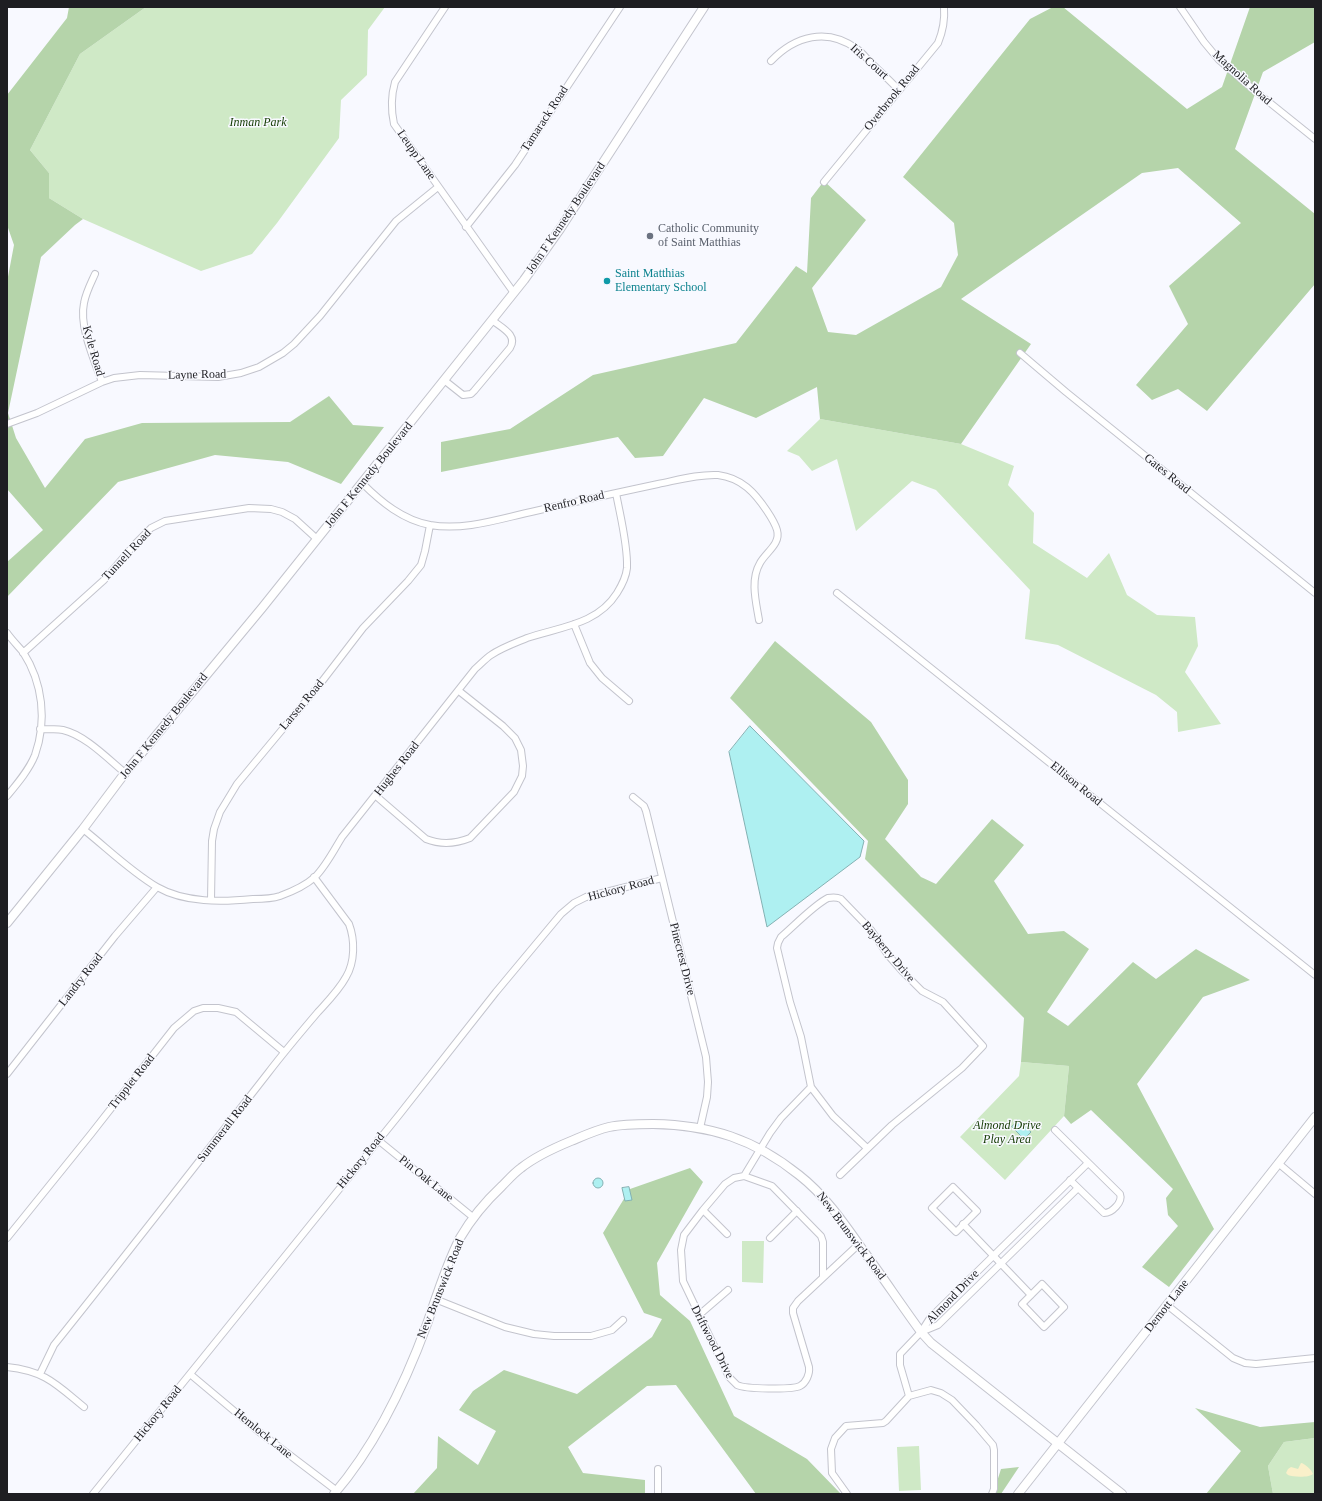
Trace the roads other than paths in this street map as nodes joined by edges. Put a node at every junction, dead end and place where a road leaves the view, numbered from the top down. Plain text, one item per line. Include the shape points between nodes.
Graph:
1 (445, 7) edge
2 (620, 7) edge
3 (704, 7) edge
4 (944, 7) edge
5 (1180, 7) edge
6 (771, 61) dead end
7 (899, 90) junction
8 (1315, 139) edge
9 (824, 182) dead end
10 (438, 187) junction
11 (466, 227) junction
12 (95, 274) dead end
13 (514, 293) junction
14 (492, 320) junction
15 (1020, 353) dead end
16 (444, 380) junction
17 (102, 382) junction
18 (7, 424) edge
19 (362, 483) junction
20 (616, 493) junction
21 (430, 525) junction
22 (317, 539) junction
23 (837, 593) dead end
24 (1315, 593) edge
25 (759, 620) dead end
26 (574, 624) junction
27 (7, 633) edge
28 (23, 653) junction
29 (459, 691) junction
30 (629, 701) dead end
31 (40, 729) junction
32 (125, 773) junction
33 (7, 796) edge
34 (376, 796) junction
35 (634, 797) dead end
36 (83, 829) junction
37 (314, 877) junction
38 (662, 878) junction
39 (157, 887) junction
40 (211, 900) junction
41 (7, 923) edge
42 (1315, 975) edge
43 (284, 1052) junction
44 (7, 1074) edge
45 (811, 1088) junction
46 (1315, 1117) edge
47 (700, 1128) junction
48 (1055, 1130) dead end
49 (378, 1140) junction
50 (866, 1148) junction
51 (761, 1149) junction
52 (1088, 1163) junction
53 (1278, 1163) junction
54 (840, 1175) dead end
55 (744, 1176) junction
56 (1070, 1180) junction
57 (1078, 1188) junction
58 (1315, 1194) edge
59 (703, 1210) junction
60 (797, 1210) junction
61 (474, 1218) junction
62 (963, 1224) junction
63 (727, 1234) dead end
64 (7, 1238) edge
65 (770, 1238) dead end
66 (859, 1244) junction
67 (994, 1256) junction
68 (1001, 1263) junction
69 (823, 1277) junction
70 (728, 1290) dead end
71 (1031, 1295) junction
72 (435, 1299) junction
73 (1167, 1305) junction
74 (699, 1315) junction
75 (623, 1320) dead end
76 (921, 1332) junction
77 (1315, 1358) edge
78 (7, 1367) edge
79 (40, 1374) junction
80 (190, 1374) junction
81 (909, 1396) junction
82 (84, 1407) dead end
83 (1057, 1443) junction
84 (658, 1468) dead end
85 (335, 1493) edge
86 (93, 1494) edge
87 (658, 1494) edge
88 (847, 1494) edge
89 (992, 1494) edge
90 (1018, 1494) edge
91 (1122, 1494) edge

1 - 10 street, Leupp Lane via 395,82 392,92 394,124
2 - 11 street, Tamarack Road via 515,165
3 - 13 street, John F Kennedy Boulevard via 560,230
4 - 7 street, Overbrook Road via 944,24 938,43
5 - 8 street, Magnolia Road via 1219,60
6 - 7 street, Iris Court via 781,51 803,39 829,36 858,49
7 - 9 street, Overbrook Road
10 - 11 street, Leupp Lane
10 - 17 street, Layne Road via 396,221 320,316 294,344 259,367 218,377 140,375
11 - 13 street, Leupp Lane
12 - 17 street, Kyle Road via 84,303 83,316
13 - 14 street, John F Kennedy Boulevard
14 - 16 street, John F Kennedy Boulevard
14 - 16 street via 512,336 510,348 470,394 463,395
15 - 24 street, Gates Road
16 - 19 street, John F Kennedy Boulevard
17 - 18 street, Layne Road via 37,413
19 - 21 street, Renfro Road via 399,514
19 - 22 street, John F Kennedy Boulevard
20 - 21 street, Renfro Road via 475,524 448,527
20 - 25 street, Renfro Road via 701,475 737,480 749,488 760,501 777,532 777,541 757,569 755,594
20 - 26 street, Hughes Road via 627,567 624,583 606,608 597,615
21 - 40 street, Larsen Road via 421,565 363,628 237,784 220,812 212,841
22 - 28 street, Tunnell Road via 295,519 271,509 249,508 164,521 151,528 104,580
22 - 32 street, John F Kennedy Boulevard
23 - 42 street, Ellison Road
26 - 29 street, Hughes Road via 526,639 491,655 475,669
26 - 30 street via 590,663 602,678
27 - 28 street
28 - 31 street via 40,693
29 - 34 street, Hughes Road
29 - 34 street via 503,726 519,744 522,776 514,792 470,838 447,844 426,839
31 - 32 street via 62,730 73,734
31 - 33 street via 34,756 21,779
32 - 36 street, John F Kennedy Boulevard
34 - 37 street, Hughes Road via 342,837
35 - 38 street, Pinecrest Drive via 646,811
36 - 39 street, Hughes Road
36 - 41 street, John F Kennedy Boulevard
37 - 40 street, Hughes Road via 279,896 237,901
37 - 43 street, Summerall Road via 349,924 353,939 352,959 346,978
38 - 47 street, Pinecrest Drive via 706,1057 707,1090
38 - 49 street, Hickory Road via 586,898 574,903 561,914
39 - 40 street, Hughes Road via 189,898
39 - 44 street, Landry Road via 115,936
43 - 64 street, Tripplet Road via 236,1012 218,1008 194,1011 174,1028
43 - 79 street, Summerall Road via 54,1345
45 - 50 street, Bayberry Drive via 832,1116
45 - 50 street, Bayberry Drive via 801,1037 777,948 781,937 822,903 836,897 871,930 902,972 922,991 943,1002 983,1046 962,1068
45 - 51 street via 781,1118
46 - 53 street, Demott Lane
47 - 51 street, New Brunswick Road via 735,1137
47 - 61 street, New Brunswick Road via 674,1124 635,1124 610,1127 586,1134 552,1148 521,1168 489,1198
48 - 52 street
49 - 61 street, Pin Oak Lane
49 - 80 street, Hickory Road
50 - 54 street
51 - 55 street
51 - 66 street, New Brunswick Road via 790,1168 814,1189
52 - 56 street, Almond Drive
52 - 57 street via 1120,1194 1121,1199 1110,1212 1104,1213
53 - 58 street
53 - 73 street, Demott Lane
55 - 59 street, Driftwood Drive via 729,1180
55 - 60 street via 772,1186
56 - 57 street
56 - 67 street, Almond Drive
57 - 68 street, Almond Drive
59 - 63 street
59 - 74 street, Driftwood Drive via 684,1235 681,1250 683,1281
60 - 65 street
60 - 69 street via 823,1238
61 - 72 street, New Brunswick Road via 461,1237
62 - 62 street via 976,1211 952,1187 932,1208 956,1232
62 - 67 street
66 - 69 street, Driftwood Drive
66 - 76 street, New Brunswick Road
67 - 68 street
67 - 76 street, Almond Drive via 930,1318
68 - 71 street
68 - 76 street, Almond Drive via 938,1325
69 - 74 street, Driftwood Drive via 793,1308 809,1371 805,1381 798,1387 760,1388 737,1385 729,1377
70 - 74 street
71 - 71 street via 1022,1304 1044,1327 1064,1307 1042,1284
72 - 75 street via 505,1327 534,1334 591,1336 612,1330
72 - 85 street, New Brunswick Road via 388,1415
73 - 77 street via 1233,1358 1245,1363
73 - 83 street, Demott Lane
76 - 81 street via 900,1354 900,1365
76 - 83 street, New Brunswick Road via 943,1353
78 - 79 street
79 - 82 street via 49,1378
80 - 85 street, Hemlock Lane
80 - 86 street, Hickory Road
81 - 88 street via 883,1423 846,1426 835,1438 831,1449 832,1473
81 - 89 street via 931,1390 941,1393 952,1400 990,1440 994,1450
83 - 90 street, Demott Lane
83 - 91 street, New Brunswick Road
84 - 87 street

